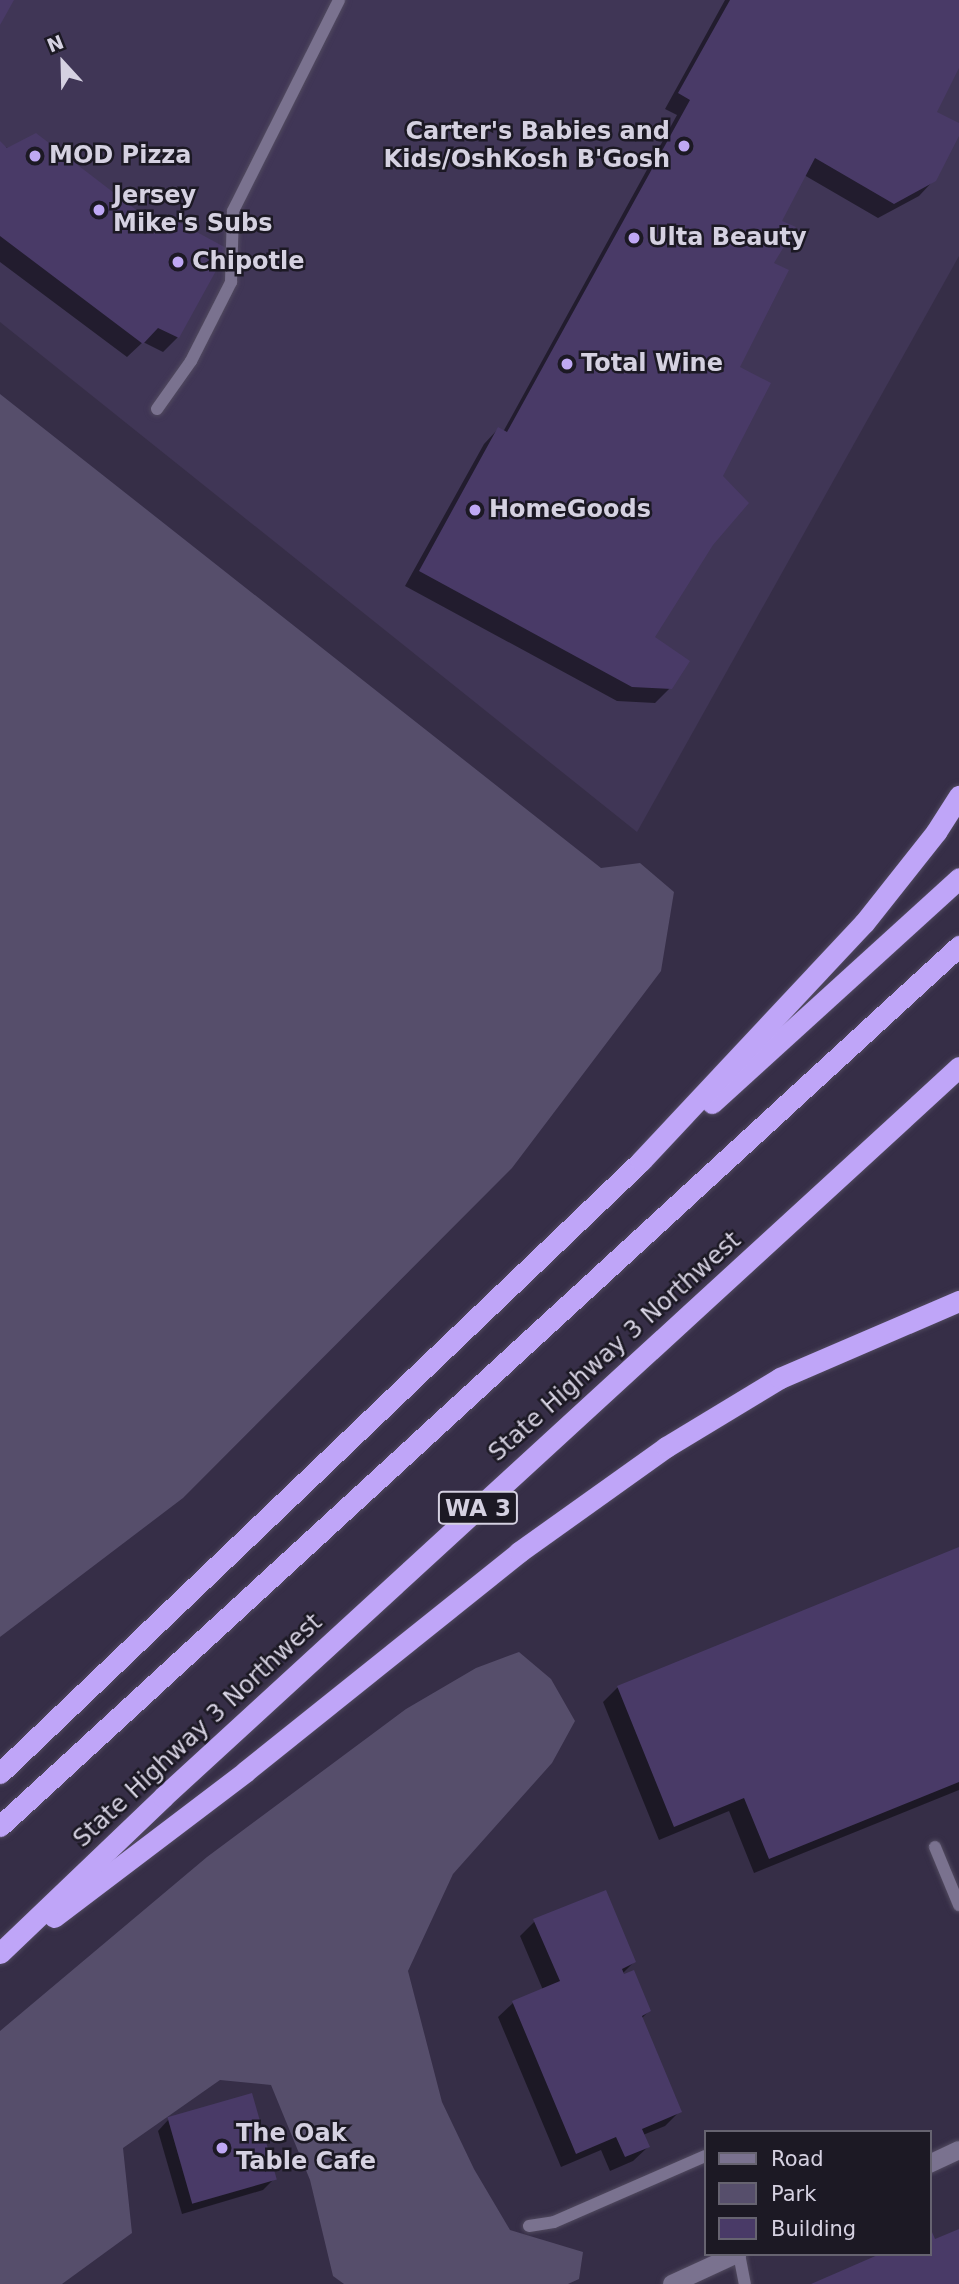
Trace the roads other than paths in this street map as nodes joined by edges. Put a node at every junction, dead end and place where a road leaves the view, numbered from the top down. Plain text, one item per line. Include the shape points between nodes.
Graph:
1 (339, 0) edge
2 (157, 409) dead end
3 (959, 796) edge
4 (959, 878) edge
5 (959, 946) edge
6 (959, 1067) edge
7 (641, 1160) junction
8 (959, 1301) edge
9 (0, 1773) edge
10 (0, 1826) edge
11 (936, 1847) dead end
12 (959, 1905) edge
13 (0, 1953) edge
14 (0, 1959) edge
15 (959, 2150) edge
16 (704, 2156) edge
17 (931, 2163) edge
18 (529, 2226) dead end
19 (734, 2256) edge
20 (738, 2256) edge
21 (672, 2284) edge
22 (745, 2284) edge

1 - 2 lane via 233,211 231,282 191,361
3 - 7 highway via 864,923
4 - 7 highway via 858,973
5 - 10 highway
6 - 13 highway, State Highway 3 Northwest / WA 3 via 163,1797
7 - 9 highway
8 - 14 highway via 780,1378 666,1447 519,1552 246,1771
11 - 12 lane
15 - 17 street
16 - 18 lane via 555,2222
19 - 21 street
20 - 22 lane

